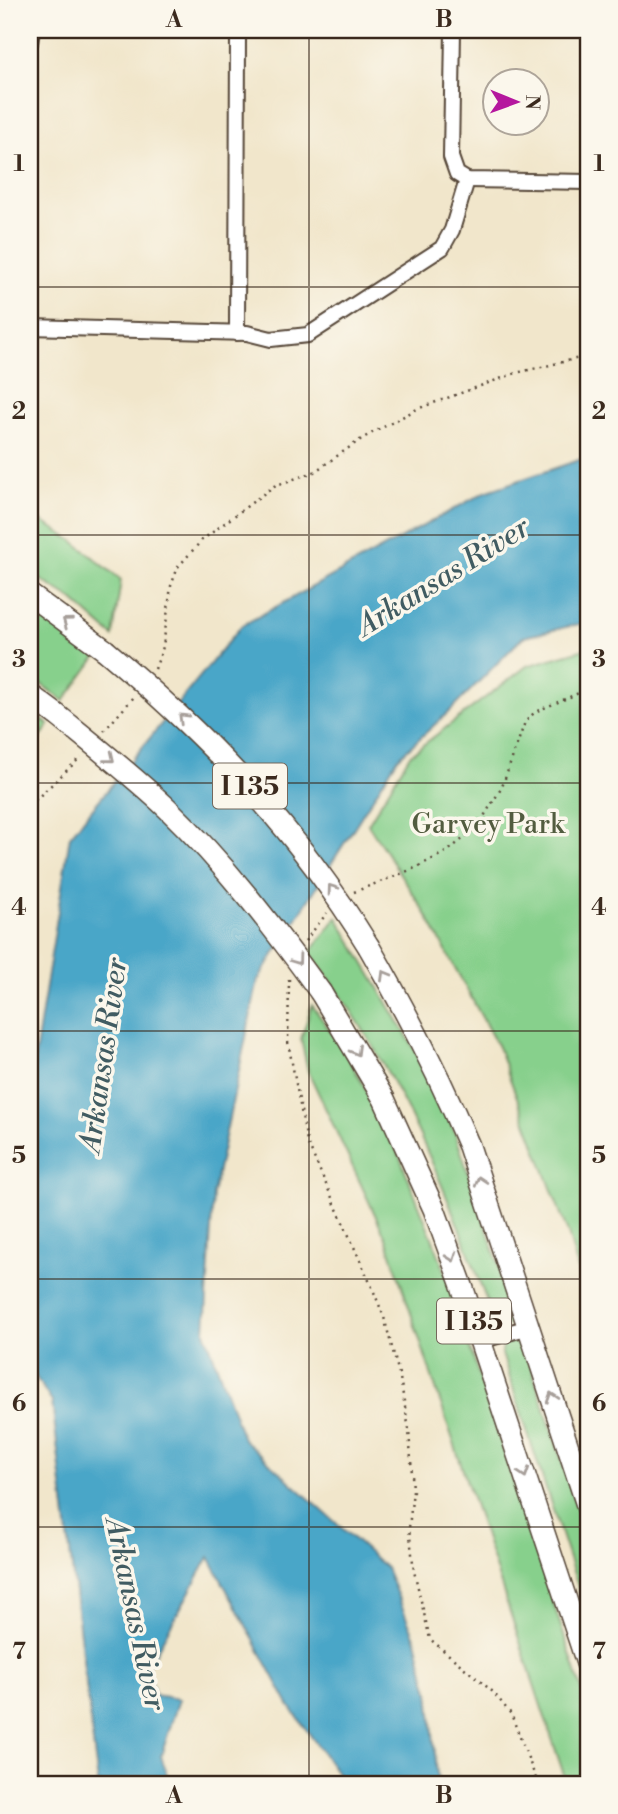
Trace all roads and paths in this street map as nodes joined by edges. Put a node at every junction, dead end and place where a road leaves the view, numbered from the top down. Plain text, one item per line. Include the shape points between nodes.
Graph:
1 (32, 30) edge
2 (238, 30) edge
3 (453, 30) edge
4 (30, 43) edge
5 (467, 180) junction
6 (588, 182) edge
7 (30, 327) edge
8 (237, 333) junction
9 (588, 356) edge
10 (30, 595) edge
11 (155, 670) dead end
12 (588, 689) edge
13 (139, 691) dead end
14 (30, 695) edge
15 (104, 731) dead end
16 (86, 751) dead end
17 (30, 805) edge
18 (350, 894) dead end
19 (333, 906) dead end
20 (302, 945) dead end
21 (290, 970) dead end
22 (529, 1327) junction
23 (480, 1340) junction
24 (588, 1508) edge
25 (588, 1666) edge
26 (538, 1784) edge

1 - 4 lane
2 - 8 lane
3 - 5 lane via 451,156 457,174
5 - 6 lane
5 - 8 lane via 442,248 308,335 271,339
7 - 8 lane
9 - 11 path via 516,373 417,409 314,472 274,486 202,540 178,567
22 -> 10 highway, I 135, bridge via 469,1146 445,1089 400,1000 338,897 259,796 160,696
12 - 18 path via 535,712 525,722 502,787 470,833 413,869
13 - 15 path
14 -> 23 highway, I 135, bridge via 167,808 267,918 321,993 384,1099 410,1153
16 - 17 path
19 - 20 path
21 - 26 path via 288,1042 307,1142 376,1297 400,1378 413,1490 409,1528 430,1639 493,1692 511,1714
22 - 23 lane
24 -> 22 highway, I 135
23 -> 25 highway, I 135

